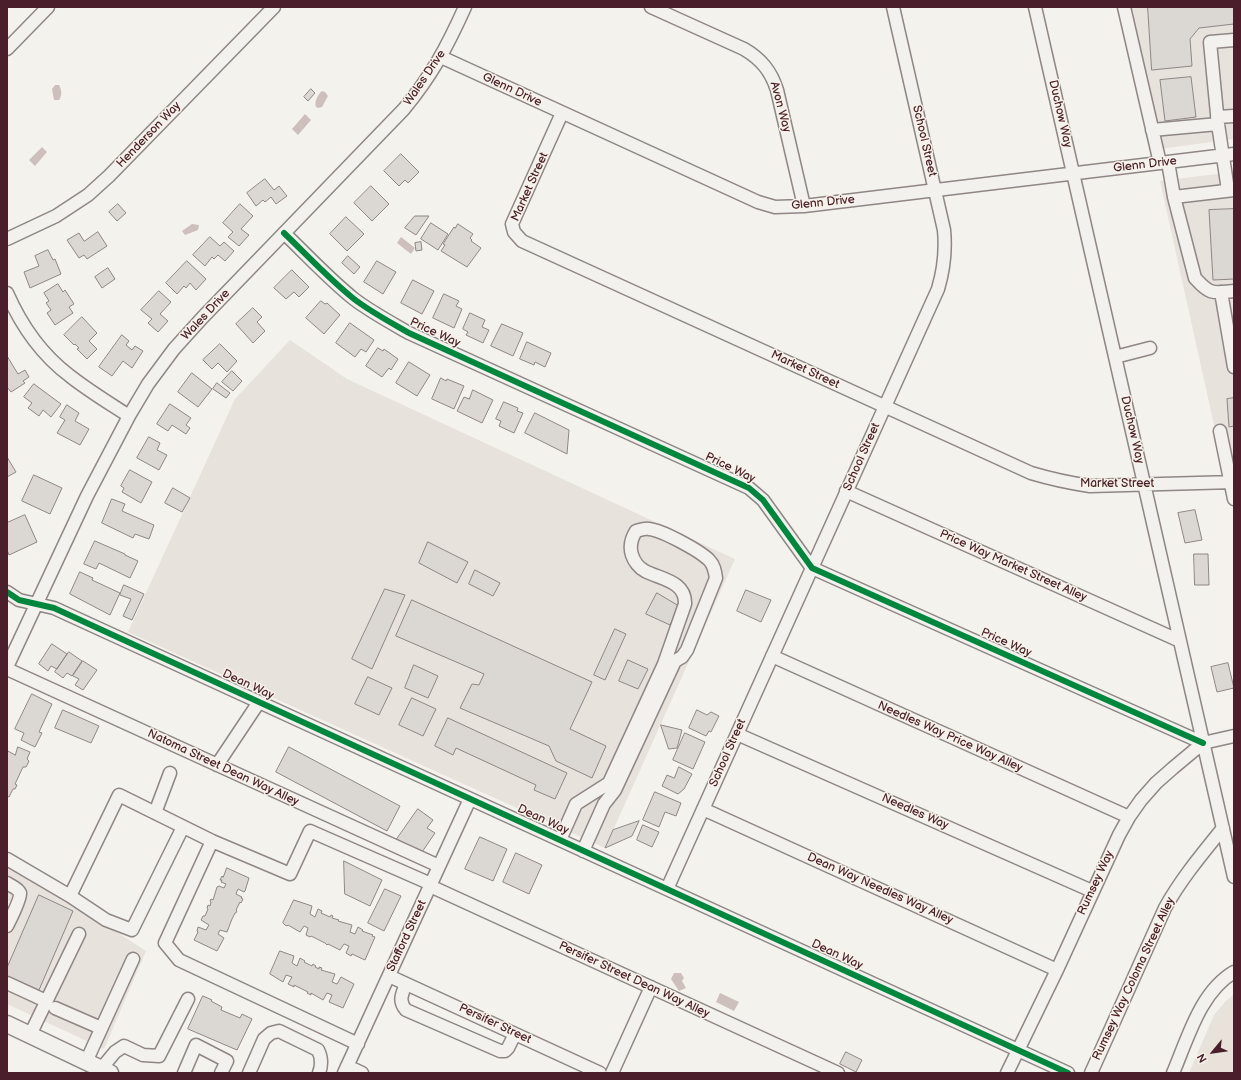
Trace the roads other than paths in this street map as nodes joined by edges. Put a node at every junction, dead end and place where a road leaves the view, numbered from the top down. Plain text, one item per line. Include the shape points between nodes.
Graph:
1 (48, 7) edge
2 (274, 7) edge
3 (465, 7) edge
4 (651, 7) edge
5 (893, 7) edge
6 (1035, 7) edge
7 (1124, 7) edge
8 (1234, 40) edge
9 (7, 49) edge
10 (441, 57) junction
11 (562, 113) junction
12 (1234, 116) edge
13 (1218, 121) junction
14 (1152, 130) junction
15 (1234, 154) edge
16 (1222, 155) junction
17 (1164, 163) junction
18 (1073, 174) junction
19 (936, 190) junction
20 (1231, 190) edge
21 (1174, 197) junction
22 (804, 206) junction
23 (284, 233) junction
24 (7, 239) edge
25 (1234, 291) edge
26 (1221, 292) junction
27 (7, 293) edge
28 (1150, 348) dead end
29 (1115, 357) junction
30 (1234, 367) edge
31 (885, 406) junction
32 (129, 416) junction
33 (1220, 431) dead end
34 (1232, 482) edge
35 (1144, 485) junction
36 (846, 491) junction
37 (1234, 499) edge
38 (812, 568) junction
39 (7, 592) edge
40 (36, 604) junction
41 (1180, 641) junction
42 (772, 656) junction
43 (7, 668) edge
44 (259, 702) junction
45 (737, 734) junction
46 (1234, 736) edge
47 (1203, 743) junction
48 (217, 765) junction
49 (170, 773) dead end
50 (470, 799) junction
51 (703, 809) junction
52 (155, 813) junction
53 (1129, 818) junction
54 (184, 827) junction
55 (1223, 828) junction
56 (560, 840) junction
57 (212, 841) junction
58 (583, 851) junction
59 (7, 859) edge
60 (439, 866) junction
61 (1234, 877) edge
62 (7, 883) edge
63 (430, 885) junction
64 (666, 889) junction
65 (1092, 891) junction
66 (70, 896) junction
67 (7, 926) edge
68 (79, 934) dead end
69 (133, 959) dead end
70 (1057, 970) junction
71 (1234, 972) edge
72 (389, 976) junction
73 (7, 983) edge
74 (406, 984) junction
75 (651, 988) junction
76 (188, 999) dead end
77 (51, 1005) junction
78 (7, 1024) edge
79 (101, 1028) junction
80 (515, 1034) junction
81 (30, 1035) junction
82 (358, 1044) junction
83 (1017, 1050) junction
84 (98, 1069) edge
85 (346, 1070) edge
86 (184, 1073) edge
87 (221, 1073) edge
88 (249, 1073) edge
89 (319, 1073) edge
90 (362, 1073) edge
91 (600, 1073) edge
92 (612, 1073) edge
93 (838, 1073) edge
94 (1006, 1073) edge
95 (1068, 1073) edge
96 (1091, 1073) edge
97 (1173, 1073) edge

1 - 9 street
2 - 24 street, Henderson Way via 109,176 56,216
3 - 10 street, Wales Drive
4 - 22 street, Avon Way via 744,49 764,65 777,90
5 - 19 street, School Street
6 - 18 street, Duchow Way
7 - 14 street
8 - 13 street via 1210,42
10 - 11 street, Glenn Drive
10 - 23 street, Wales Drive via 423,86 404,109
11 - 22 street, Glenn Drive via 758,202 780,207
11 - 31 street, Market Street via 512,224 519,238
12 - 13 street
13 - 14 street
13 - 16 street
14 - 17 street
15 - 16 street, Glenn Drive
16 - 17 street, Glenn Drive
16 - 20 street
17 - 18 street, Glenn Drive
17 - 21 street
18 - 19 street, Glenn Drive
18 - 29 street, Duchow Way
19 - 22 street, Glenn Drive
19 - 31 street, School Street via 946,247 943,272 938,289
20 - 21 street
21 - 26 street via 1195,278 1204,289 1212,293
23 - 32 street, Wales Drive via 174,349 148,384
23 - 38 street, Price Way via 354,298 403,330 749,488 763,500
25 - 26 street
26 - 30 street
27 - 32 street via 24,325 52,360 69,376
28 - 29 street
29 - 35 street, Duchow Way
31 - 35 street, Market Street via 1031,473 1050,479 1090,486
31 - 36 street, School Street
32 - 40 street, Wales Drive via 87,496
33 - 34 street
34 - 35 street, Market Street
34 - 37 street
35 - 41 street, Duchow Way
36 - 38 street, School Street
36 - 41 street, Price Way Market Street Alley
38 - 42 street, School Street
38 - 47 street, Price Way
39 - 40 street, Dean Way via 19,600
40 - 43 street, Wales Drive
40 - 44 street, Dean Way via 51,607
41 - 47 street, Duchow Way
42 - 45 street, School Street
42 - 53 street, Needles Way Price Way Alley
43 - 48 street, Natoma Street Dean Way Alley
44 - 48 street
44 - 50 street, Dean Way
45 - 51 street, School Street
45 - 65 street, Needles Way
46 - 47 street, Rumsey Way
47 - 53 street, Rumsey Way via 1156,783
47 - 55 street, Duchow Way
48 - 60 street, Natoma Street Dean Way Alley
49 - 52 street
50 - 56 street, Dean Way
50 - 60 street, Stafford Street
51 - 64 street, School Street
51 - 70 street, Dean Way Needles Way Alley
52 - 54 street
52 - 66 street via 119,795
53 - 65 street, Rumsey Way
54 - 57 street
54 - 66 street via 132,930 106,920
55 - 61 street, Duchow Way
55 - 96 street, Rumsey Way Coloma Street Alley via 1189,870 1165,908
56 - 58 street, Dean Way
56 - 58 street via 576,804 610,783 664,664 685,604 686,599 675,584 644,571 634,561 630,548 633,537 636,531 648,528 664,533 710,561 715,569 716,578 687,650 682,658 675,661 615,790 604,804
57 - 63 street, Persifer Street Dean Way Alley via 290,874 310,831
57 - 82 street via 166,944 179,960
58 - 64 street, Dean Way
59 - 66 street
60 - 63 street, Stafford Street
62 - 67 street via 17,888 20,893
63 - 72 street, Stafford Street
63 - 75 street, Persifer Street Dean Way Alley
64 - 83 street, Dean Way
65 - 70 street, Rumsey Way
68 - 77 street
69 - 79 street
70 - 83 street, Rumsey Way
71 - 97 street via 1215,988 1202,1004
72 - 74 street, Persifer Street
72 - 82 street, Stafford Street
73 - 77 street
74 - 80 street, Persifer Street
74 - 80 street via 401,998 406,1010 500,1051 508,1048
75 - 92 street
75 - 93 street, Persifer Street Dean Way Alley
76 - 84 street via 159,1056 143,1056 124,1046
77 - 79 street
77 - 81 street
78 - 81 main road
79 - 84 street
80 - 91 street, Persifer Street
81 - 84 main road
82 - 85 street, Stafford Street
83 - 94 street, Rumsey Way
83 - 95 street, Dean Way
85 - 90 street
86 - 87 street via 196,1045 226,1061
88 - 89 street via 264,1039 279,1031 318,1050 321,1056

